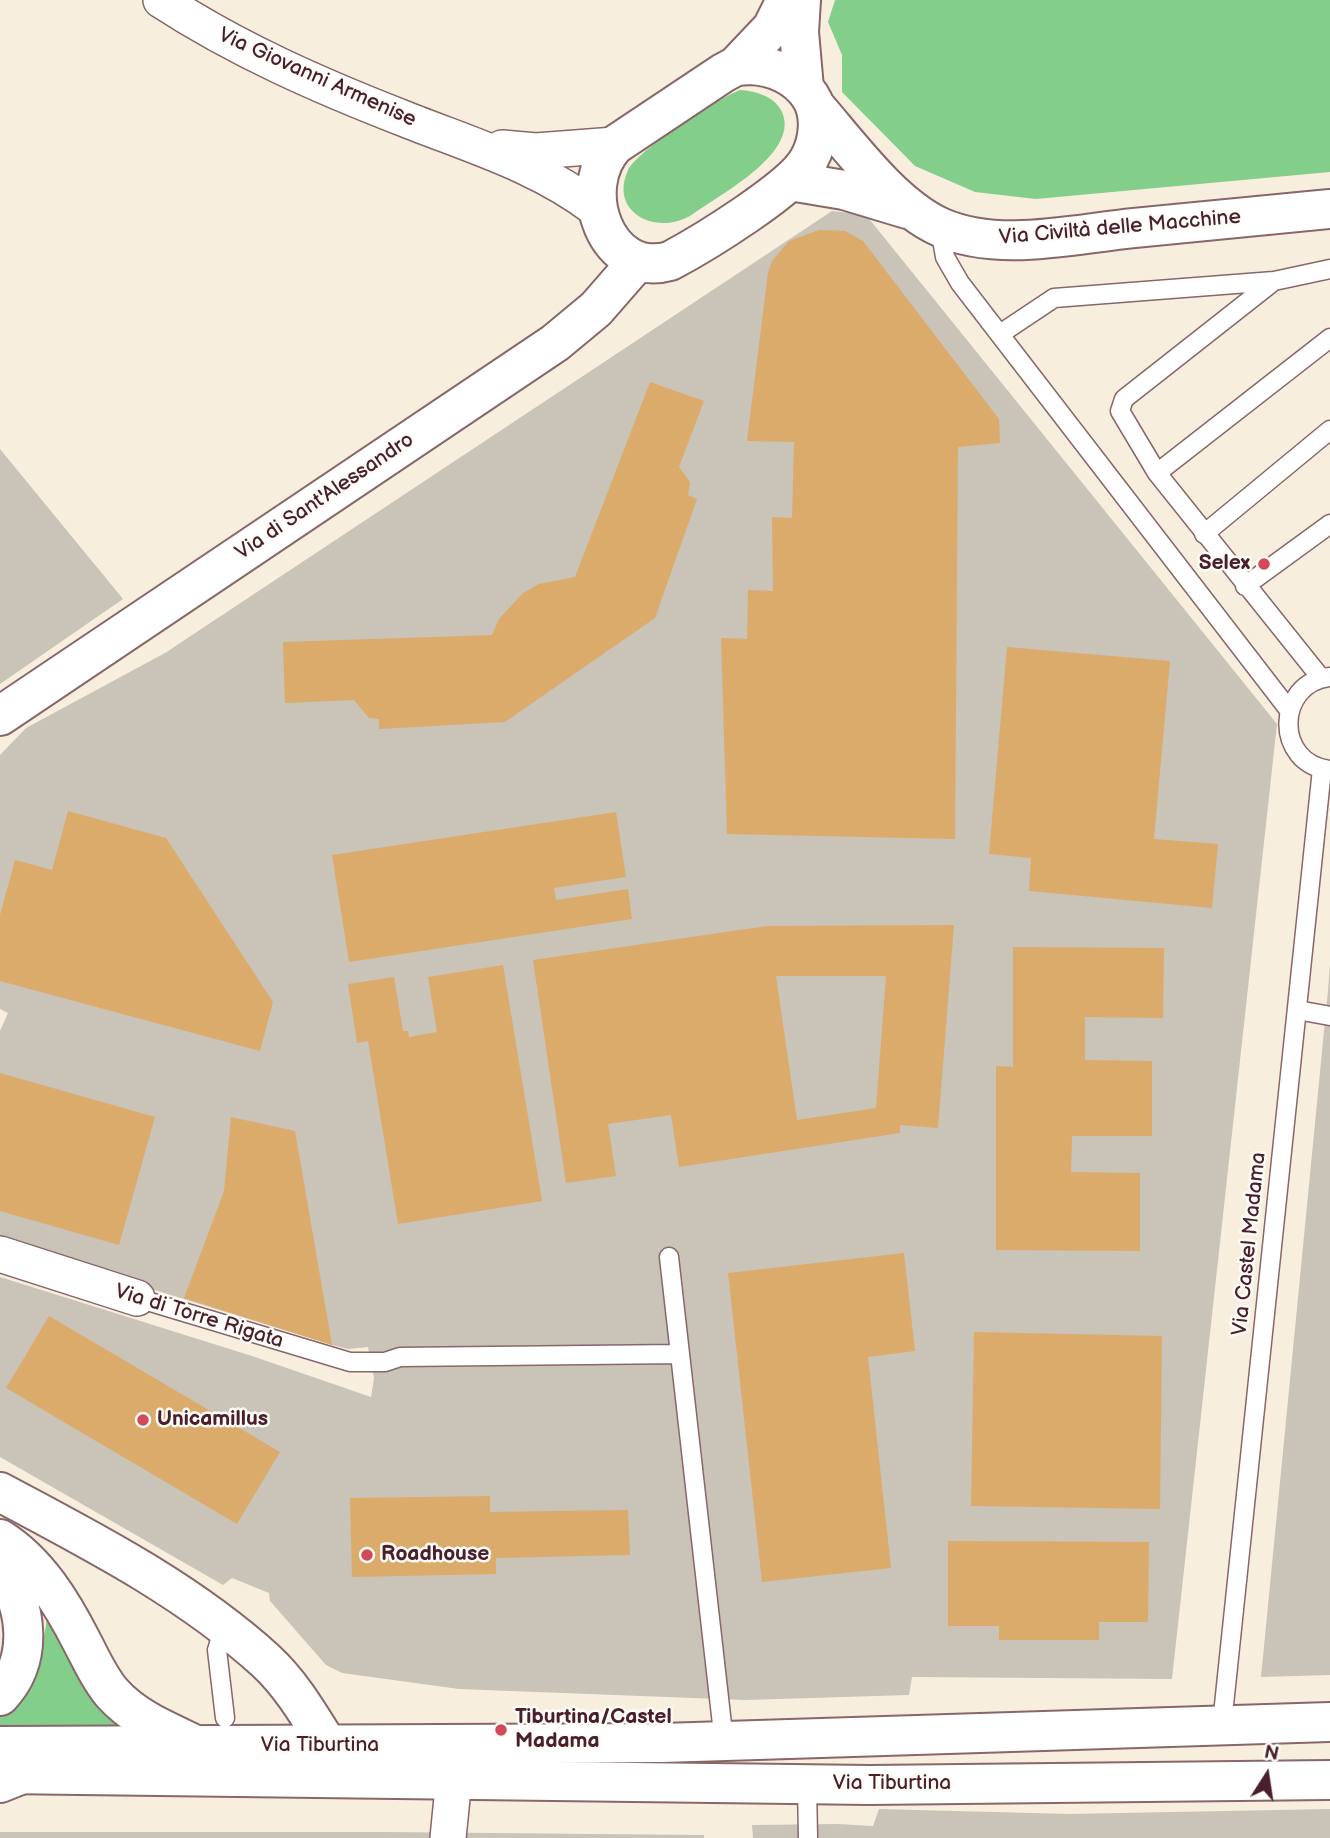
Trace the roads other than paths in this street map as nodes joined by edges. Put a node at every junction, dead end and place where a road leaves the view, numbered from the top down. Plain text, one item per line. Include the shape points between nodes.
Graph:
1 (162, 0) edge
2 (786, 0) edge
3 (801, 0) edge
4 (736, 66) junction
5 (809, 97) junction
6 (615, 145) junction
7 (478, 146) junction
8 (790, 181) junction
9 (596, 209) junction
10 (1330, 209) edge
11 (928, 219) junction
12 (637, 262) junction
13 (1330, 269) edge
14 (1274, 281) junction
15 (1000, 334) junction
16 (1330, 338) edge
17 (1330, 430) edge
18 (1157, 473) junction
19 (1330, 524) edge
20 (1204, 534) junction
21 (1245, 586) junction
22 (1326, 677) edge
23 (1289, 710) junction
24 (0, 716) edge
25 (1326, 770) edge
26 (1297, 1010) junction
27 (1330, 1016) edge
28 (0, 1254) edge
29 (669, 1257) dead end
30 (137, 1298) joint
31 (679, 1354) junction
32 (0, 1492) edge
33 (0, 1539) edge
34 (0, 1568) edge
35 (224, 1627) junction
36 (0, 1696) edge
37 (225, 1718) dead end
38 (1330, 1722) edge
39 (1222, 1724) junction
40 (724, 1742) junction
41 (198, 1746) junction
42 (329, 1747) junction
43 (6, 1769) edge
44 (454, 1778) junction
45 (1330, 1780) edge
46 (807, 1784) junction
47 (448, 1838) edge
48 (808, 1838) edge

1 - 7 street, Via Giovanni Armenise via 239,47 293,73
2 - 4 main road via 772,28
3 - 5 main road via 799,32
4 - 5 main road via 775,69
4 - 6 main road
5 - 8 main road via 818,125 814,147
5 - 11 main road, Via Civiltà delle Macchine via 863,162
6 - 7 street, Via Giovanni Armenise via 536,152
6 - 9 main road via 598,170
7 - 9 street, Via Giovanni Armenise via 547,177
8 - 11 main road, Via Civiltà delle Macchine via 844,190
8 - 12 main road via 680,256 659,264
9 - 12 main road via 613,242
10 - 11 main road, Via Civiltà delle Macchine via 1028,239 976,238
11 - 15 lane via 949,265
12 - 24 main road, Via di Sant'Alessandro via 596,309 555,343
13 - 14 lane
14 - 15 lane via 1054,298
14 - 18 lane via 1124,399 1120,411
15 - 23 lane
16 - 18 lane
17 - 20 lane
18 - 20 lane
19 - 21 lane
20 - 21 lane
21 - 22 lane
22 - 23 lane via 1301,690
23 - 25 lane via 1287,725 1297,753
25 - 26 lane, Via Castel Madama
26 - 27 lane
26 - 39 lane, Via Castel Madama
28 - 30 street, Via di Torre Rigata
29 - 31 lane
30 - 31 lane, Via di Torre Rigata via 329,1357 368,1363 400,1357
31 - 40 lane
32 - 35 main road via 104,1547
33 - 41 main road via 21,1553 54,1593 111,1692 145,1720
34 - 36 main road via 16,1593 23,1623 14,1674
35 - 37 lane via 217,1650
35 - 42 main road via 286,1682
38 - 39 main road, Via Tiburtina
39 - 40 main road, Via Tiburtina
40 - 42 main road, Via Tiburtina
41 - 42 main road, Via Tiburtina
41 - 43 main road, Via Tiburtina
43 - 44 main road, Via Tiburtina
44 - 46 main road, Via Tiburtina
44 - 47 street
45 - 46 main road, Via Tiburtina
46 - 48 lane

